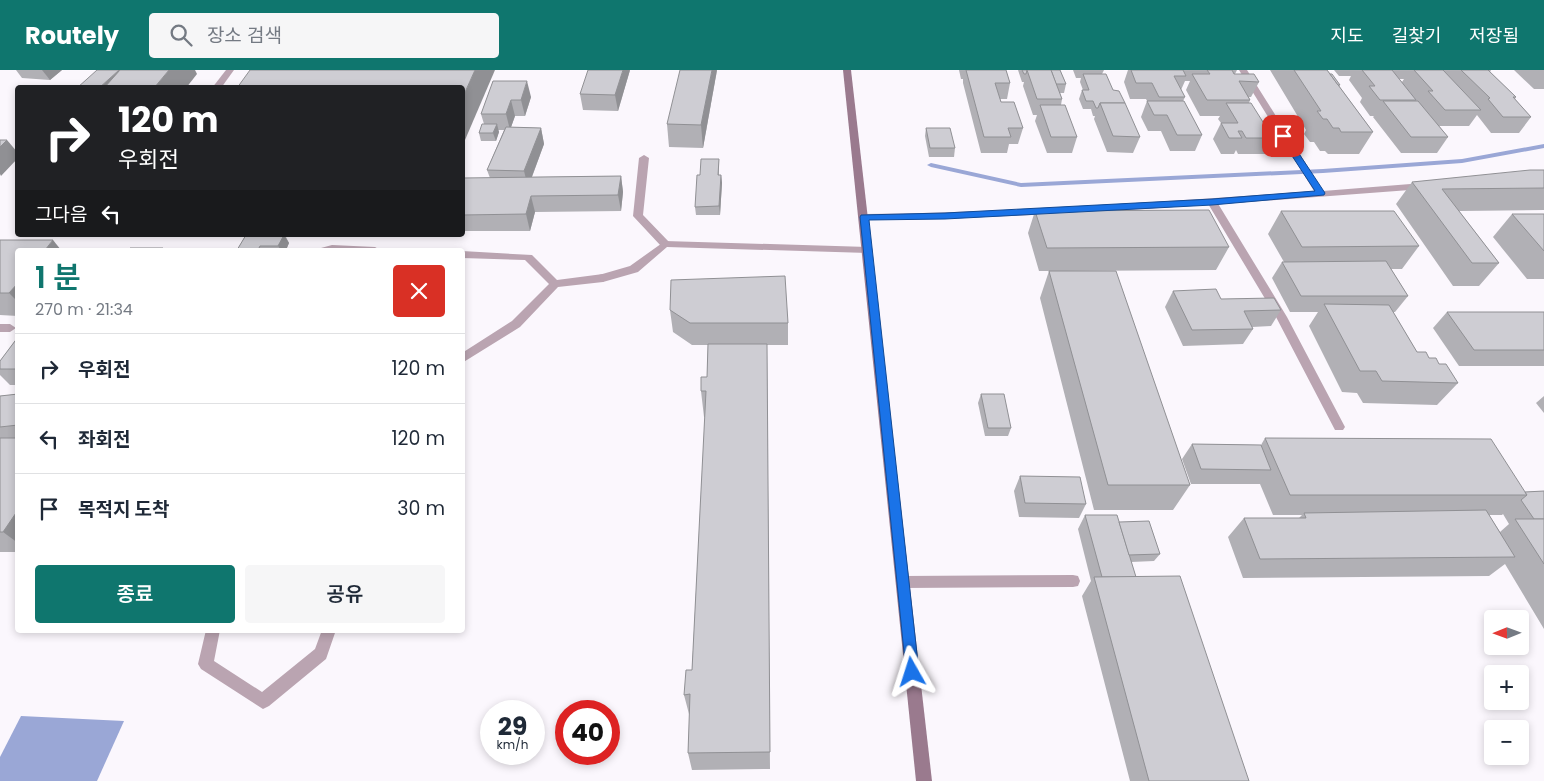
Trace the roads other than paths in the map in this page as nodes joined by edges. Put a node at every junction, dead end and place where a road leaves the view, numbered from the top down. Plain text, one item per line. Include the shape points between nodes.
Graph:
1 (230, 70) edge
2 (847, 70) edge
3 (1243, 70) edge
4 (218, 85) edge
5 (644, 158) dead end
6 (1436, 185) edge
7 (1320, 193) junction
8 (1212, 202) junction
9 (864, 217) junction
10 (665, 244) junction
11 (868, 250) junction
12 (465, 254) edge
13 (554, 284) junction
14 (465, 357) edge
15 (1339, 427) dead end
16 (1074, 581) dead end
17 (903, 582) junction
18 (212, 633) edge
19 (328, 633) edge
20 (924, 781) edge

1 - 4 street
2 - 9 street
3 - 7 street
5 - 10 street via 638,216
6 - 7 street
7 - 8 street
8 - 9 street
8 - 15 street via 1281,317
9 - 11 street
10 - 11 street
10 - 13 street via 634,269 603,278
11 - 17 street
12 - 13 street via 528,257
13 - 14 street via 516,324
16 - 17 street
17 - 20 street
18 - 19 street via 206,664 263,701 321,654

